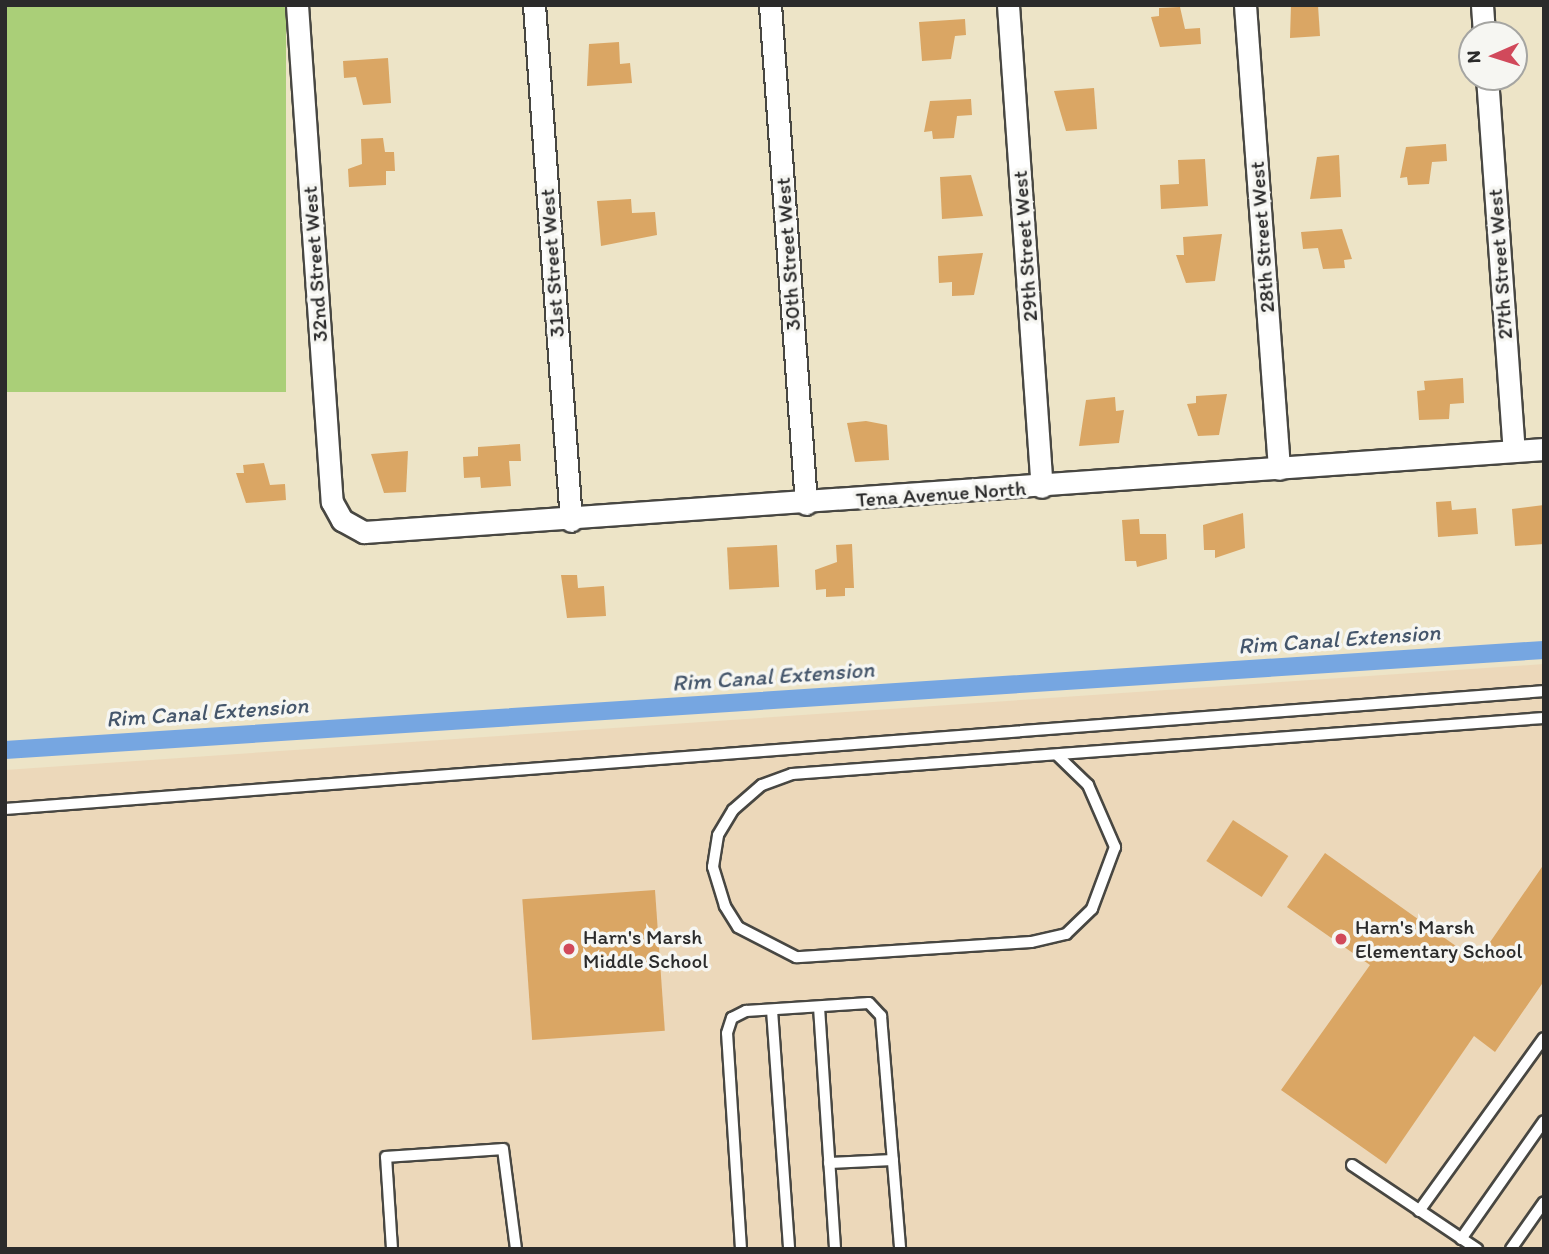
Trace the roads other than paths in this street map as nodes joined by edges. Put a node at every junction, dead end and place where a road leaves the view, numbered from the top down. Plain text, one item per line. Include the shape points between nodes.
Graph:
1 (297, 5) edge
2 (534, 5) edge
3 (770, 5) edge
4 (1007, 5) edge
5 (1245, 5) edge
6 (1488, 91) edge
7 (1544, 449) edge
8 (1514, 451) junction
9 (1279, 469) junction
10 (1042, 487) junction
11 (806, 504) junction
12 (342, 520) joint
13 (571, 521) junction
14 (1544, 691) edge
15 (1544, 718) edge
16 (1058, 756) junction
17 (5, 809) edge
18 (819, 1007) junction
19 (772, 1010) junction
20 (1544, 1038) edge
21 (1544, 1121) edge
22 (893, 1160) junction
23 (829, 1163) junction
24 (1352, 1165) dead end
25 (1544, 1202) edge
26 (1419, 1211) junction
27 (1461, 1238) junction
28 (392, 1249) edge
29 (516, 1249) edge
30 (741, 1249) edge
31 (789, 1249) edge
32 (835, 1249) edge
33 (900, 1249) edge
34 (1476, 1249) edge
35 (1511, 1249) edge

1 - 12 street, 32nd Street West via 332,502
2 - 13 street, 31st Street West
3 - 11 street, 30th Street West
4 - 10 street, 29th Street West
5 - 9 street, 28th Street West
6 - 8 street, 27th Street West
7 - 8 street, Tena Avenue North
8 - 9 street, Tena Avenue North
9 - 10 street, Tena Avenue North
10 - 11 street, Tena Avenue North
11 - 13 street, Tena Avenue North
12 - 13 street, Tena Avenue North via 383,535
14 - 17 lane
15 - 16 lane
16 - 16 lane via 792,774 762,785 733,810 718,835 713,867 725,906 738,927 796,957 1031,942 1066,934 1092,909 1115,847 1088,785
18 - 19 lane
18 - 22 lane via 869,1003 881,1016
18 - 23 lane
19 - 30 lane via 732,1018 726,1033
19 - 31 lane
20 - 26 lane
21 - 27 lane
22 - 23 lane
22 - 33 lane
23 - 32 lane
24 - 26 lane
25 - 35 lane
26 - 27 lane
27 - 34 lane
28 - 29 lane via 386,1157 503,1149

